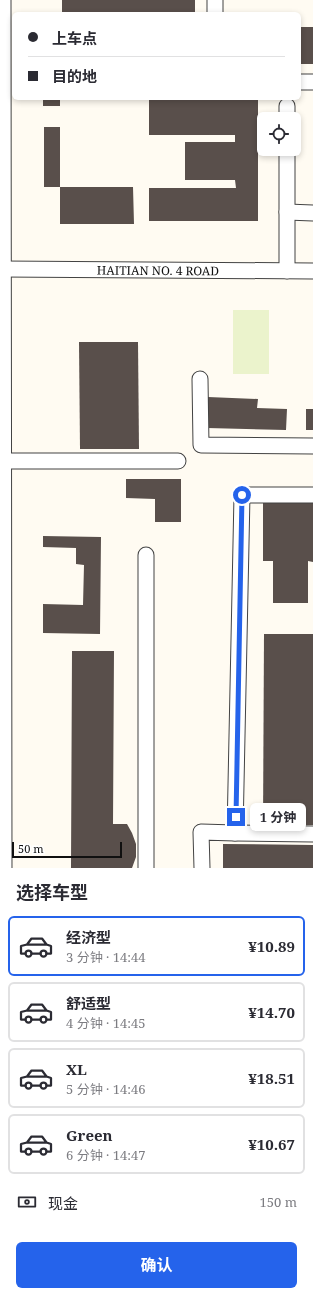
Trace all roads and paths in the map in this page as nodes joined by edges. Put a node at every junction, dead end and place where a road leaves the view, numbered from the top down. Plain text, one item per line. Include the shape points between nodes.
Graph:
1 (3, 0) edge
2 (215, 0) edge
3 (215, 12) edge
4 (1, 22) edge
5 (301, 82) edge
6 (313, 82) edge
7 (287, 156) edge
8 (287, 212) junction
9 (313, 213) edge
10 (2, 269) junction
11 (287, 271) junction
12 (313, 271) edge
13 (200, 379) dead end
14 (313, 446) edge
15 (3, 461) junction
16 (178, 461) dead end
17 (313, 495) edge
18 (146, 555) dead end
19 (236, 833) junction
20 (313, 834) edge
21 (4, 868) edge
22 (146, 868) edge
23 (202, 868) edge

1 - 4 street
2 - 3 street
4 - 10 street
5 - 6 street
7 - 8 street
8 - 9 street
8 - 11 street
10 - 11 street, HAITIAN NO. 4 ROAD
10 - 15 street
11 - 12 street, HAITIAN NO. 4 ROAD
13 - 14 street via 201,445
15 - 16 street
15 - 21 street
17 - 19 street via 242,495
18 - 22 street
19 - 20 street
19 - 23 street via 201,832

